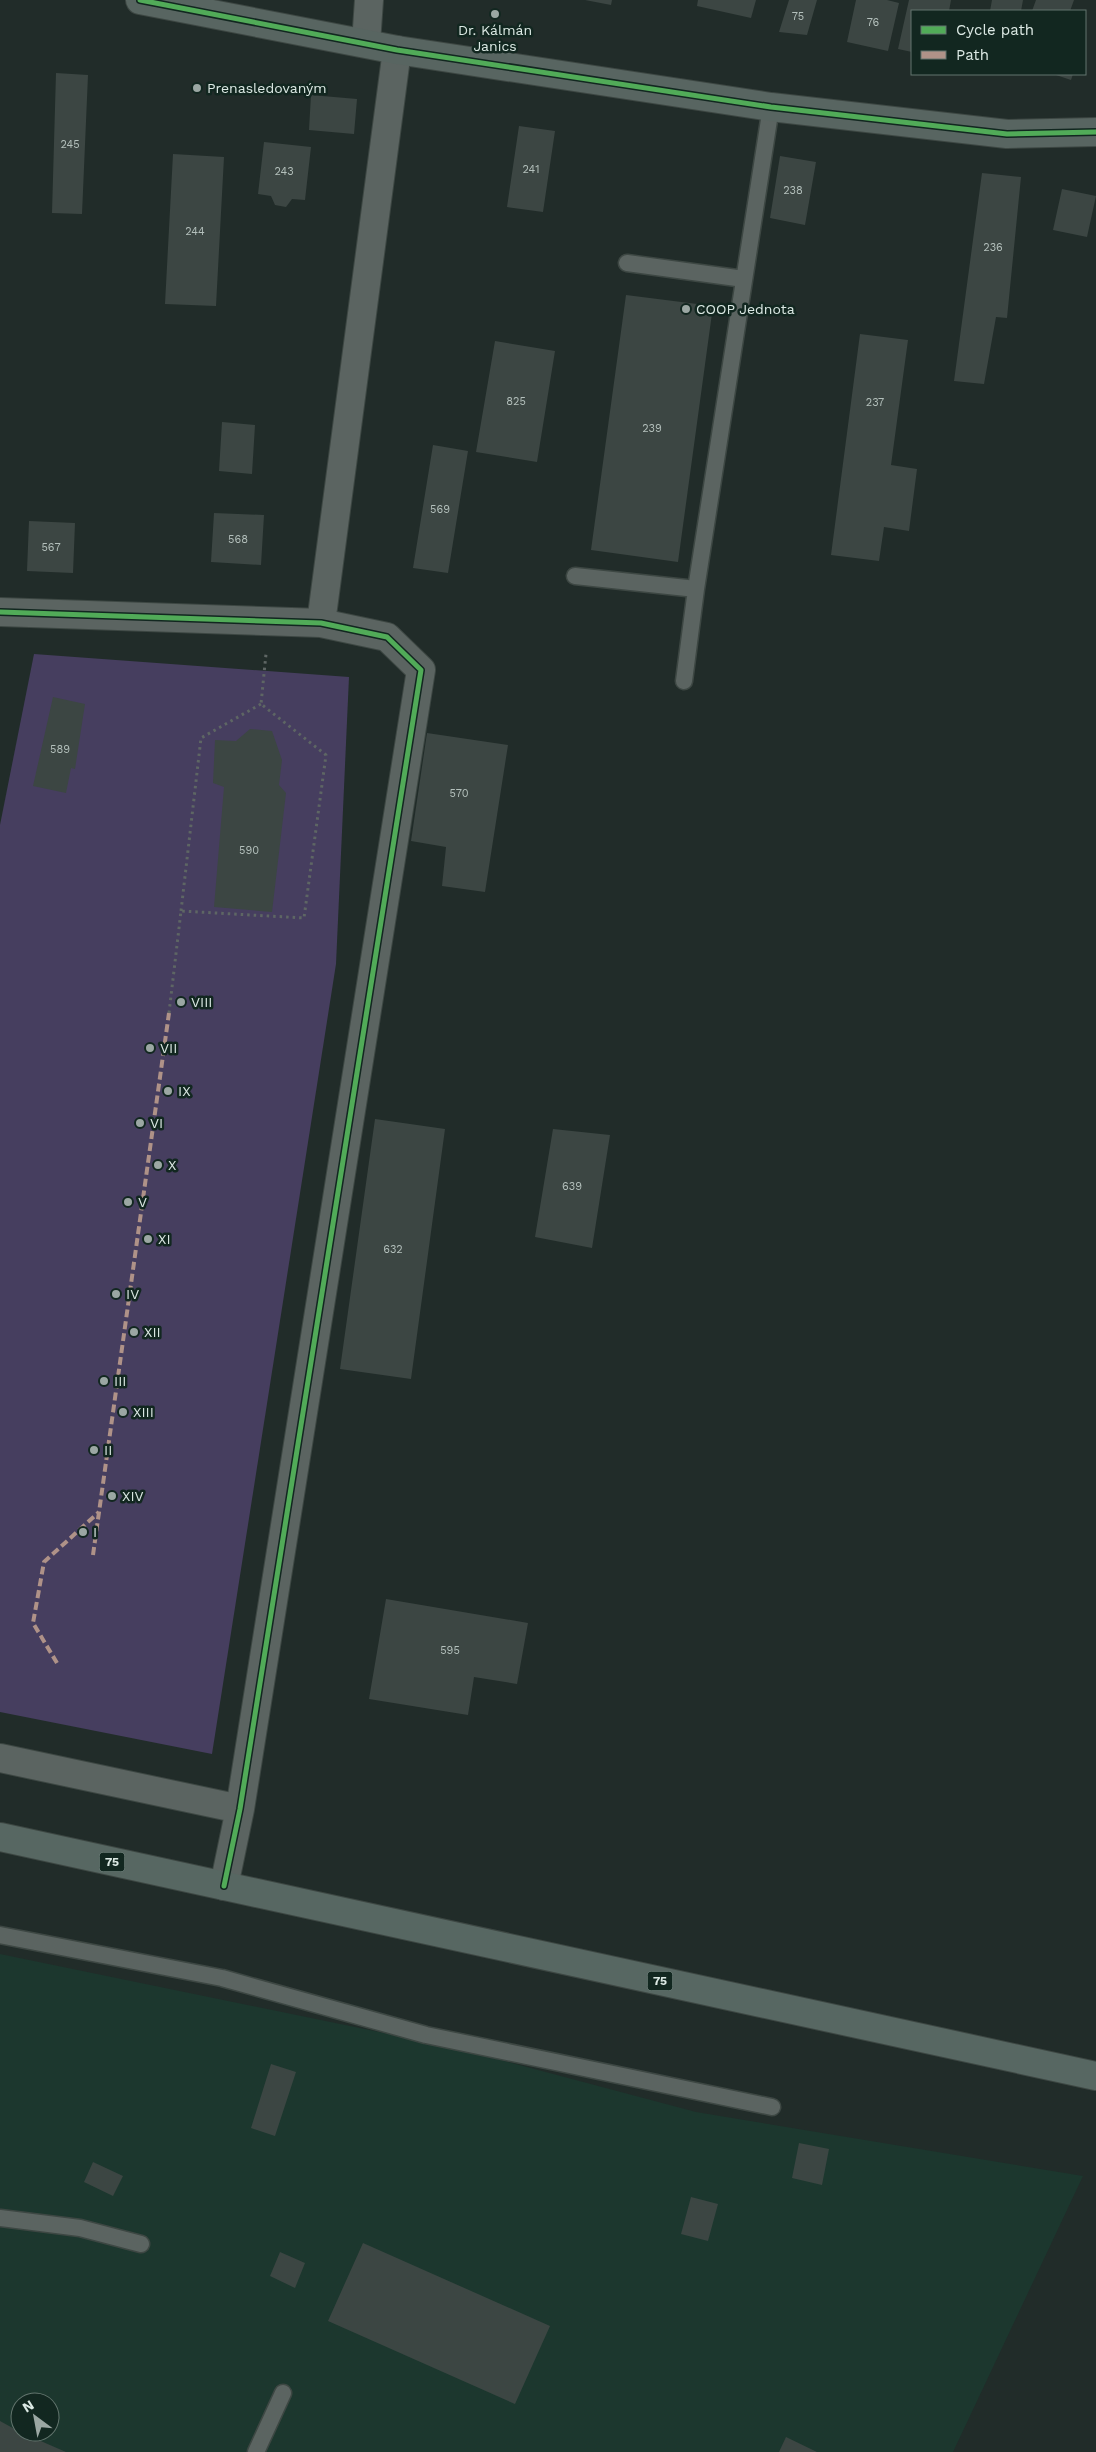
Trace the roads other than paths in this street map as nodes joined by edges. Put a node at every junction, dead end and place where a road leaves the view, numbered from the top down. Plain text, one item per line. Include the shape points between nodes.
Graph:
1 (140, 0) edge
2 (369, 0) edge
3 (366, 43) junction
4 (396, 50) junction
5 (770, 107) junction
6 (1096, 132) edge
7 (627, 263) dead end
8 (744, 279) junction
9 (576, 576) dead end
10 (696, 589) junction
11 (0, 612) edge
12 (321, 623) junction
13 (684, 682) dead end
14 (0, 1758) edge
15 (240, 1809) junction
16 (0, 1837) edge
17 (224, 1886) junction
18 (0, 1935) edge
19 (1096, 2076) edge
20 (772, 2107) dead end
21 (0, 2218) edge
22 (141, 2244) dead end
23 (283, 2393) dead end
24 (256, 2452) edge

1 - 3 street
2 - 3 street
3 - 4 street
4 - 5 street
4 - 12 street
5 - 6 street via 1007,134
5 - 8 lane
7 - 8 lane
8 - 10 lane
9 - 10 lane
10 - 13 lane
11 - 12 street
12 - 15 street via 387,637 421,670
14 - 15 street
15 - 17 street
16 - 17 main road, 75
17 - 19 main road, 75
18 - 20 lane via 222,1978 426,2035
21 - 22 lane via 80,2228
23 - 24 lane

